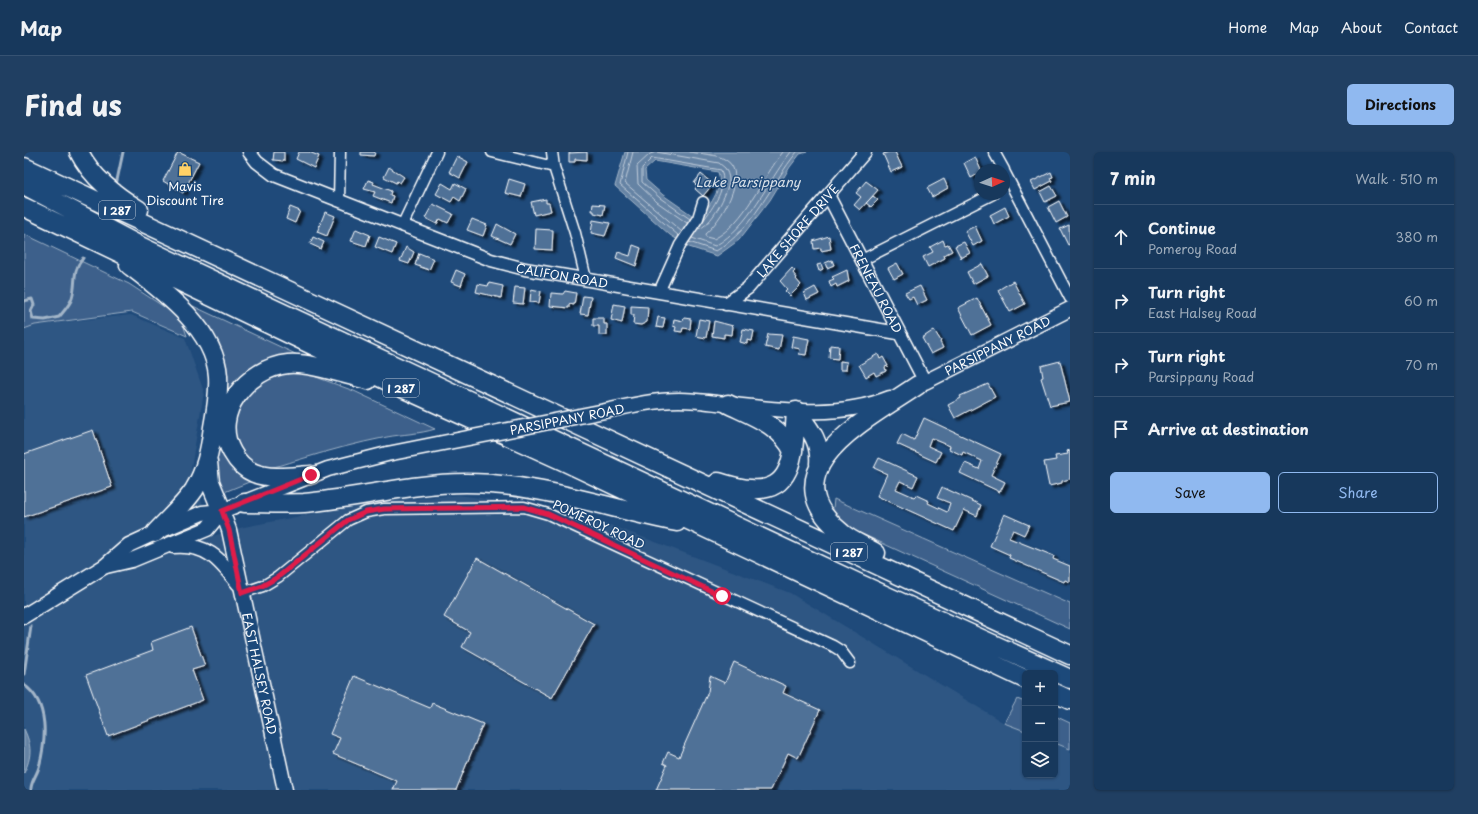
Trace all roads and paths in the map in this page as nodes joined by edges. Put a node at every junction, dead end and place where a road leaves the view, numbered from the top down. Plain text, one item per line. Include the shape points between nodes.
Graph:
1 (79, 152) edge
2 (249, 152) edge
3 (340, 152) edge
4 (437, 152) edge
5 (492, 152) edge
6 (552, 152) edge
7 (864, 152) edge
8 (994, 152) edge
9 (1001, 164) edge
10 (24, 167) edge
11 (554, 167) junction
12 (24, 185) edge
13 (1010, 191) edge
14 (828, 195) junction
15 (981, 200) edge
16 (339, 201) junction
17 (703, 202) dead end
18 (24, 207) edge
19 (402, 226) junction
20 (100, 242) junction
21 (210, 254) junction
22 (862, 260) junction
23 (586, 279) junction
24 (659, 292) junction
25 (1070, 298) edge
26 (726, 304) junction
27 (1070, 309) edge
28 (898, 333) junction
29 (921, 384) junction
30 (402, 388) junction
31 (728, 404) junction
32 (796, 411) junction
33 (793, 451) junction
34 (208, 462) junction
35 (820, 464) junction
36 (311, 475) junction
37 (688, 476) junction
38 (244, 503) junction
39 (222, 511) junction
40 (705, 528) junction
41 (160, 540) junction
42 (242, 590) junction
43 (24, 616) edge
44 (1011, 628) junction
45 (1070, 656) edge
46 (850, 663) dead end
47 (1022, 678) edge
48 (1070, 680) edge
49 (1058, 694) edge
50 (1070, 700) edge
51 (285, 790) edge

1 - 21 highway via 97,178 120,199
2 - 16 street, CALIFON ROAD via 274,175
3 - 16 street
4 - 19 street
5 - 11 street
6 - 11 street
7 - 14 street, LAKE SHORE DRIVE
8 - 9 street
10 - 21 highway, I 287
11 - 23 street via 575,233
12 - 48 highway via 142,247
13 - 25 street
14 - 22 street, FRENEAU ROAD
14 - 26 street, LAKE SHORE DRIVE via 748,288
15 - 22 street
16 - 19 street, CALIFON ROAD
17 - 24 street via 698,218 680,245
18 - 20 highway, I 287
19 - 23 street, CALIFON ROAD via 491,260 525,269
20 - 30 highway, I 287
20 - 34 highway via 177,305 202,335 211,351 218,376 218,388
21 - 37 highway, I 287
22 - 28 street, FRENEAU ROAD
23 - 24 street, CALIFON ROAD
24 - 26 street, CALIFON ROAD
26 - 28 street, CALIFON ROAD
27 - 29 main road, PARSIPPANY ROAD
28 - 29 street, FRENEAU ROAD
29 - 32 main road, PARSIPPANY ROAD via 864,406 826,412
29 - 35 highway via 867,420 840,442
30 - 36 highway via 302,364 289,364 264,370 245,385 231,405 227,419 227,438 235,458 246,469 264,476
30 - 40 highway, I 287
31 - 32 main road, PARSIPPANY ROAD
31 - 33 highway via 780,432
31 - 36 main road, PARSIPPANY ROAD, bridge via 681,400 643,403 388,454
32 - 33 highway
32 - 35 highway via 816,439
33 - 37 highway via 790,466 784,477 775,485 763,489 750,489
34 - 39 highway via 210,482
34 - 41 highway via 193,492
35 - 44 highway via 814,484 816,501 825,517 843,534
36 - 38 main road, PARSIPPANY ROAD
37 - 44 highway, I 287
38 - 39 main road, PARSIPPANY ROAD
38 - 40 highway via 304,503 438,484 495,484 558,494 630,513
39 - 41 main road, PARSIPPANY ROAD via 202,513
39 - 42 main road, EAST HALSEY ROAD via 229,530
40 - 47 highway, I 287
41 - 42 main road via 204,549 224,565
41 - 43 main road, PARSIPPANY ROAD via 129,546 105,566
42 - 46 street, POMEROY ROAD via 262,586 278,577 348,520 366,512 384,509 524,507 548,514 833,646 841,651
42 - 51 main road, EAST HALSEY ROAD
44 - 45 highway, I 287
49 - 50 highway

